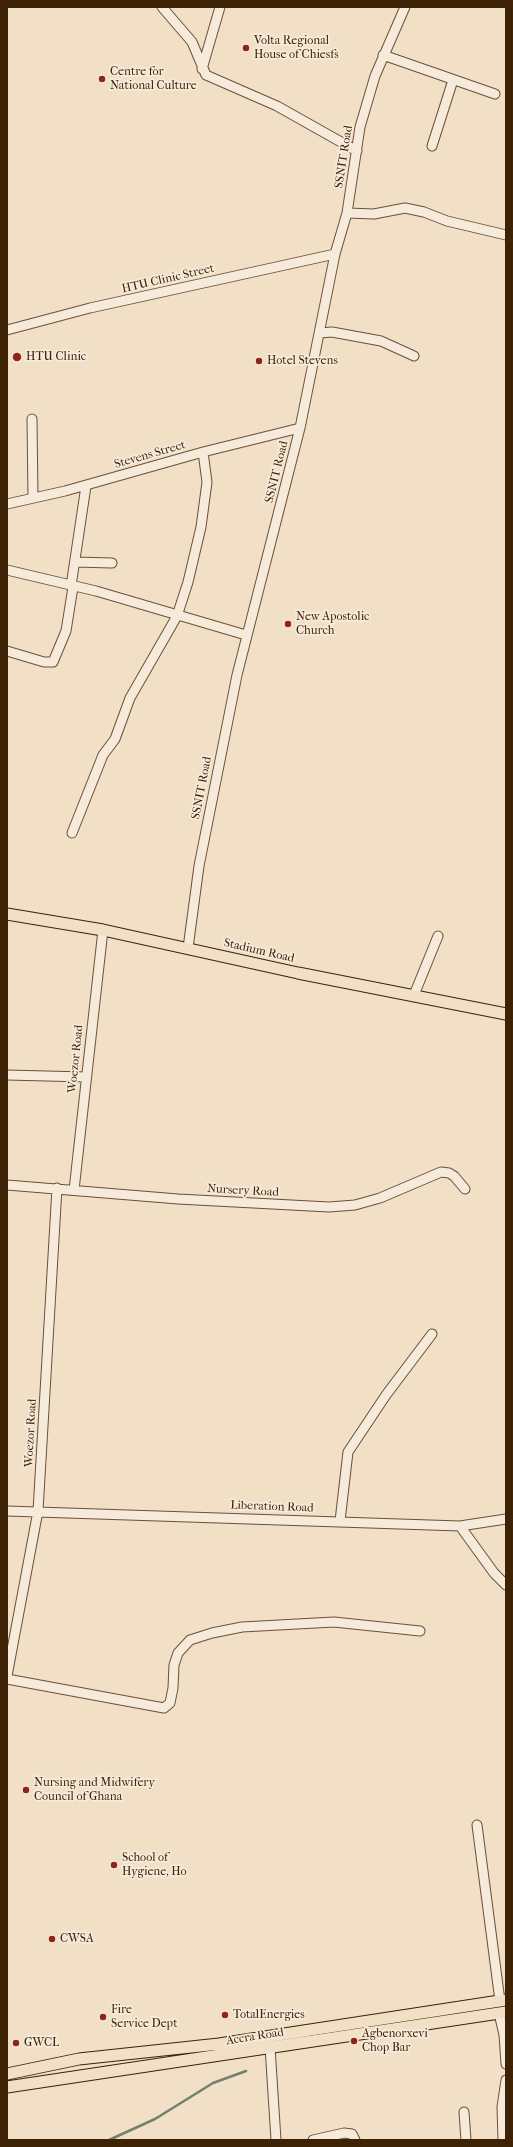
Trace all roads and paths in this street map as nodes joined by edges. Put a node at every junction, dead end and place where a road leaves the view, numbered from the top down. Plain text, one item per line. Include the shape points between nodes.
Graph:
1 (162, 7) edge
2 (220, 7) edge
3 (405, 7) edge
4 (383, 55) junction
5 (202, 69) junction
6 (453, 80) junction
7 (495, 94) dead end
8 (432, 146) dead end
9 (357, 151) junction
10 (347, 213) junction
11 (506, 235) edge
12 (335, 254) junction
13 (7, 330) edge
14 (320, 333) junction
15 (414, 356) dead end
16 (32, 419) dead end
17 (300, 428) junction
18 (203, 452) junction
19 (86, 486) junction
20 (33, 498) junction
21 (7, 504) edge
22 (75, 562) junction
23 (112, 563) dead end
24 (7, 570) edge
25 (72, 586) junction
26 (177, 616) junction
27 (246, 635) junction
28 (7, 651) edge
29 (72, 833) dead end
30 (7, 914) edge
31 (103, 930) junction
32 (438, 936) dead end
33 (188, 948) junction
34 (414, 995) junction
35 (506, 1014) edge
36 (7, 1075) edge
37 (86, 1077) junction
38 (7, 1185) edge
39 (57, 1188) junction
40 (465, 1188) dead end
41 (74, 1190) junction
42 (432, 1334) dead end
43 (7, 1510) edge
44 (38, 1511) junction
45 (506, 1519) edge
46 (340, 1521) junction
47 (460, 1526) junction
48 (506, 1585) edge
49 (420, 1631) dead end
50 (7, 1676) edge
51 (7, 1679) edge
52 (477, 1825) dead end
53 (503, 2000) edge
54 (502, 2012) edge
55 (270, 2047) junction
56 (506, 2064) edge
57 (7, 2074) edge
58 (506, 2080) edge
59 (7, 2086) edge
60 (464, 2112) dead end
61 (276, 2140) edge
62 (313, 2140) edge
63 (355, 2140) edge
64 (466, 2140) edge
65 (504, 2140) edge

1 - 5 street via 192,42
2 - 5 street
3 - 4 street, SSNIT Road
4 - 6 street
4 - 9 street, SSNIT Road via 365,108
5 - 9 street via 206,75 278,106
6 - 7 street
6 - 8 street
9 - 10 street, SSNIT Road
10 - 11 street via 374,214 405,208
10 - 12 street, SSNIT Road
12 - 13 street, HTU Clinic Street via 90,308
12 - 14 street, SSNIT Road
14 - 15 street via 339,333 381,341
14 - 17 street, SSNIT Road
16 - 20 street
17 - 18 street, Stevens Street
17 - 27 street, SSNIT Road
18 - 19 street, Stevens Street
18 - 26 street via 207,482 201,526
19 - 20 street, Stevens Street
19 - 22 street
20 - 21 street, Stevens Street
22 - 23 street
22 - 25 street
24 - 25 street
25 - 26 street via 118,597
25 - 28 street via 66,632 53,662 44,662
26 - 27 street
26 - 29 street via 130,698 115,739 103,755
27 - 33 street, SSNIT Road via 199,866
30 - 31 main road, Stadium Road
31 - 33 main road, Stadium Road
31 - 37 street, Woezor Road
32 - 34 street
33 - 34 main road, Stadium Road via 298,973
34 - 35 main road, Stadium Road
36 - 37 street
37 - 41 street, Woezor Road
38 - 39 street, Nursery Road
39 - 41 street, Nursery Road
39 - 44 street, Woezor Road
40 - 41 street, Nursery Road via 449,1172 441,1172 380,1198 355,1205 329,1207 178,1199
42 - 46 street via 386,1395 348,1452
43 - 44 street, Liberation Road
44 - 46 street, Liberation Road
44 - 50 street, Woezor Road
45 - 47 street, Liberation Road
46 - 47 street, Liberation Road
47 - 48 street via 494,1573
49 - 51 street via 334,1622 242,1626 212,1633 190,1640 178,1653 174,1665 170,1703 164,1708
52 - 53 street
53 - 57 main road, Accra Road via 219,2044 79,2059
54 - 55 main road, Accra Road
54 - 56 street
55 - 59 main road, Accra Road
55 - 61 street
58 - 65 street via 502,2107
60 - 64 street
62 - 63 street via 349,2133

